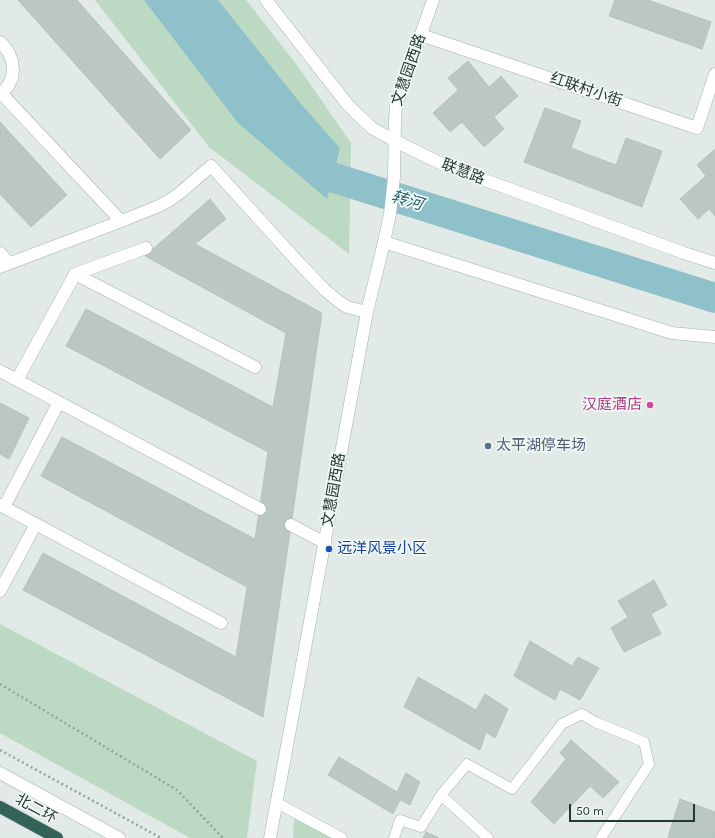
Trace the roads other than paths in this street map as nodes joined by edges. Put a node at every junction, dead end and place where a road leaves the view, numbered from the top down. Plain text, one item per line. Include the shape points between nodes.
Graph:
1 (266, 0) edge
2 (433, 0) edge
3 (421, 35) junction
4 (0, 42) edge
5 (715, 74) edge
6 (1, 94) edge
7 (394, 141) junction
8 (121, 221) junction
9 (384, 242) junction
10 (146, 248) dead end
11 (0, 253) edge
12 (715, 263) edge
13 (5, 265) edge
14 (75, 274) junction
15 (367, 312) junction
16 (715, 337) edge
17 (255, 367) dead end
18 (0, 370) edge
19 (17, 380) junction
20 (59, 402) junction
21 (2, 506) edge
22 (260, 509) tunnel mouth
23 (36, 524) junction
24 (291, 525) tunnel mouth
25 (324, 543) junction
26 (0, 591) edge
27 (221, 623) dead end
28 (0, 773) edge
29 (441, 795) junction
30 (277, 803) junction
31 (0, 807) edge
32 (57, 838) edge
33 (119, 838) edge
34 (270, 838) edge
35 (342, 838) edge
36 (394, 838) edge
37 (488, 838) edge
38 (601, 838) edge

1 - 7 street, 联慧路 via 352,109 372,128
2 - 3 street, 文慧园西路
3 - 5 street, 红联村小街 via 697,128
3 - 7 street, 文慧园西路 via 396,106
4 - 6 street via 9,53 13,70 10,83
6 - 8 street
7 - 9 street, 文慧园西路 via 394,177
7 - 12 street, 联慧路 via 444,165
8 - 13 street
8 - 15 street via 170,200 211,166 325,290 347,307
9 - 15 street, 文慧园西路
9 - 16 street via 672,333
10 - 14 street
11 - 13 street
14 - 17 street
14 - 19 street
15 - 25 street, 文慧园西路
18 - 19 street
19 - 20 street
20 - 21 street
20 - 22 street
21 - 23 street
23 - 26 street
23 - 27 street
24 - 25 street
25 - 30 street, 文慧园西路
28 - 33 street
29 - 36 lane via 421,827 400,820
29 - 37 lane
29 - 38 lane via 467,764 512,789 562,724 582,714 594,722 644,742 649,764
30 - 34 street, 文慧园西路
30 - 35 lane
31 - 32 highway, 北二环

